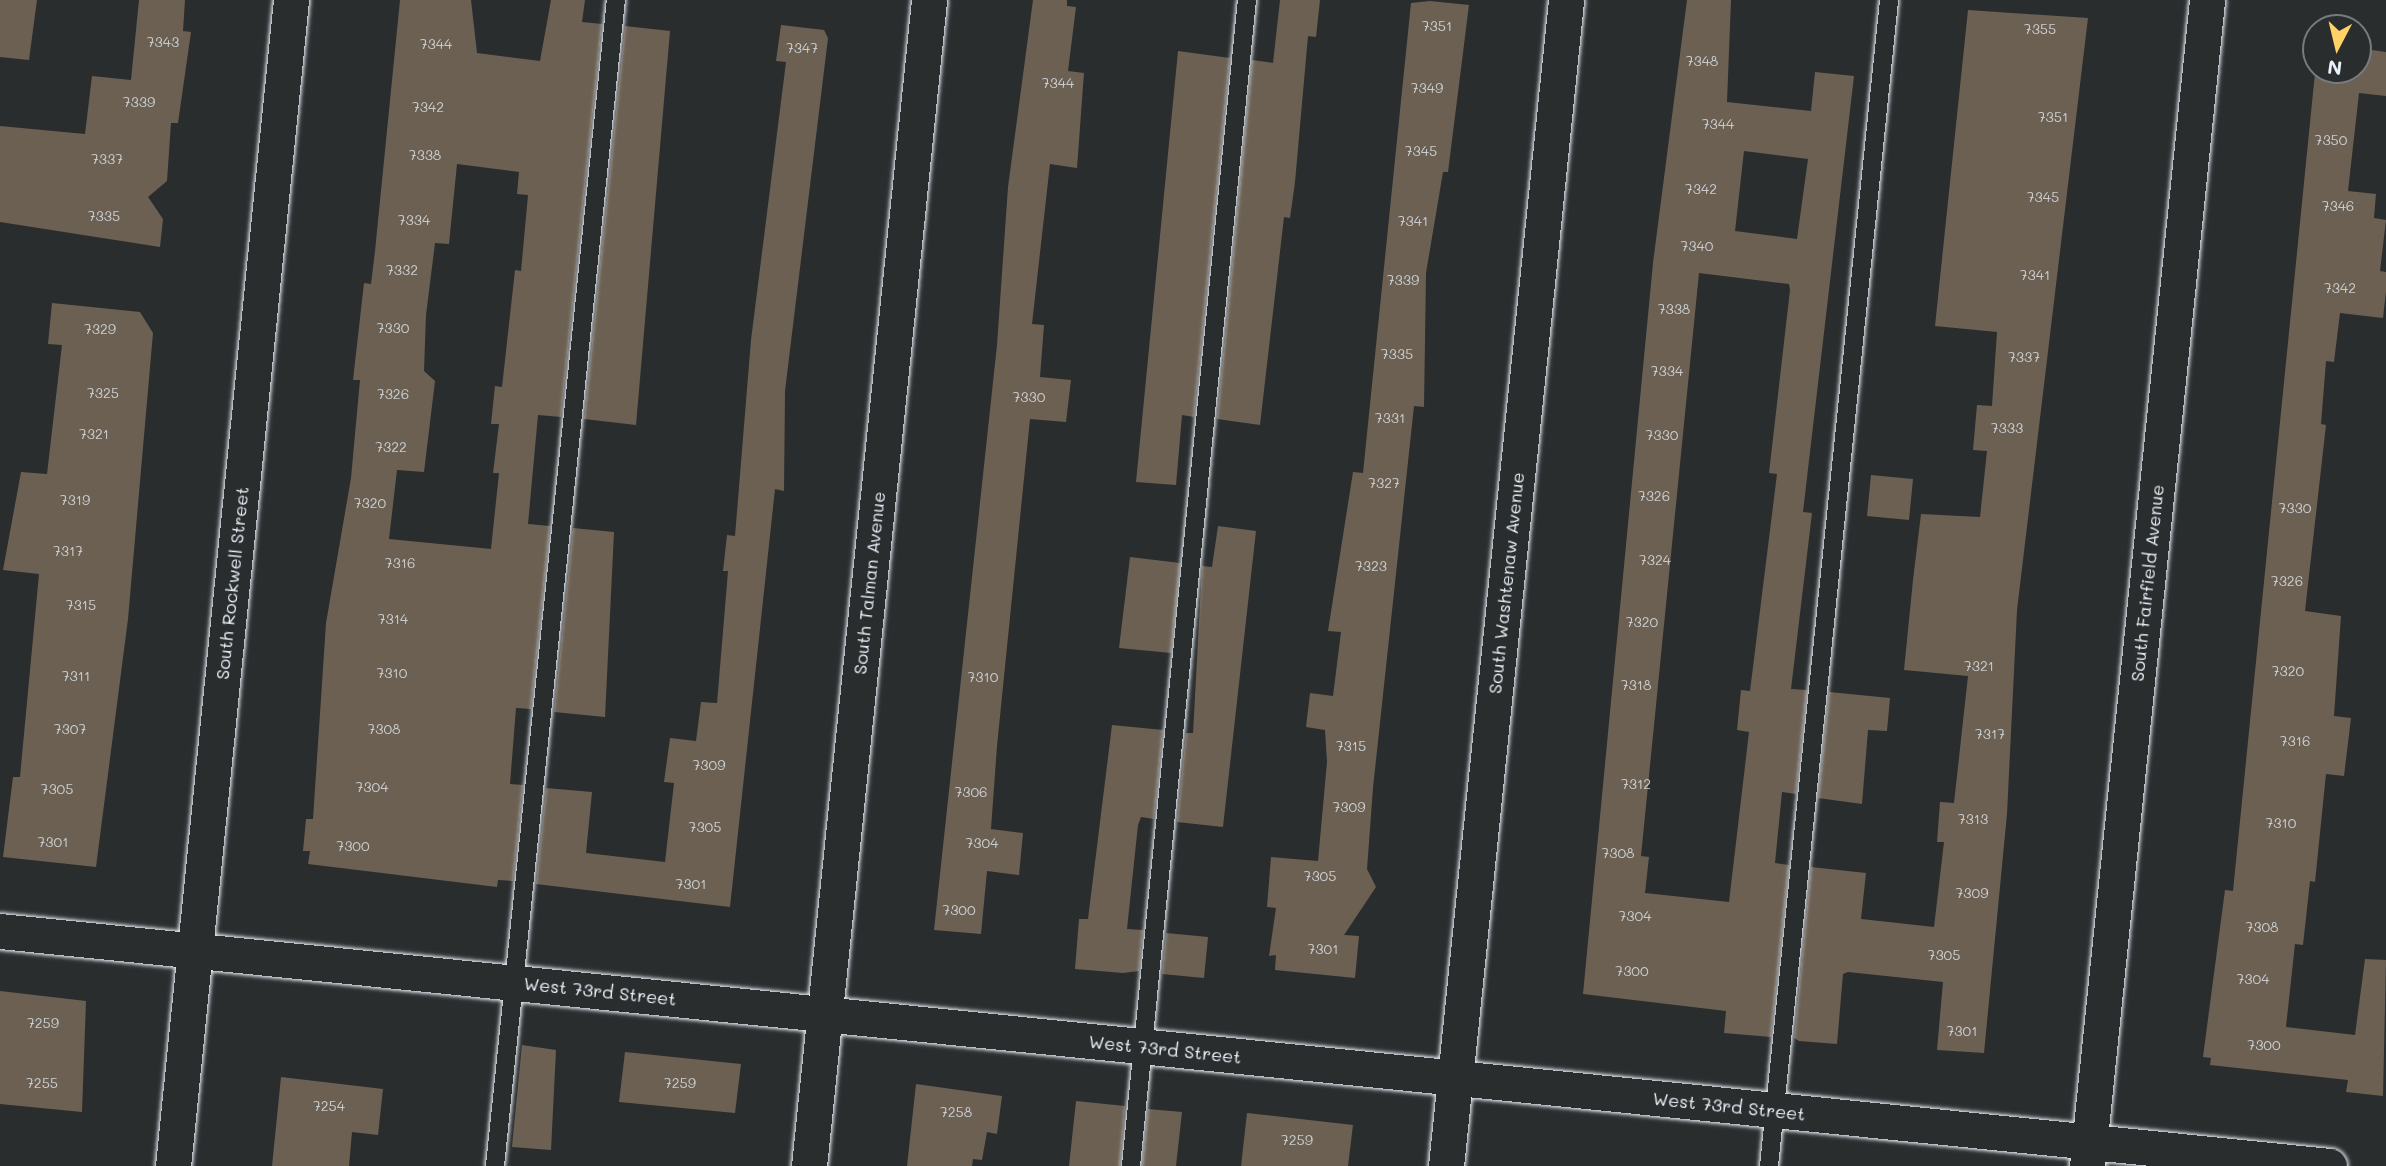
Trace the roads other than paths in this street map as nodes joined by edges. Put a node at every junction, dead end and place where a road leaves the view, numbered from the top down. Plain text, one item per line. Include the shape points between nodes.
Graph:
1 (291, 0) edge
2 (616, 0) edge
3 (929, 0) edge
4 (1247, 0) edge
5 (1566, 0) edge
6 (1888, 0) edge
7 (2207, 0) edge
8 (0, 931) edge
9 (196, 951) junction
10 (513, 982) junction
11 (824, 1014) junction
12 (1144, 1047) junction
13 (1455, 1078) junction
14 (1775, 1110) junction
15 (2088, 1154) edge
16 (173, 1166) edge
17 (495, 1166) edge
18 (809, 1166) edge
19 (1131, 1166) edge
20 (1446, 1166) edge
21 (1769, 1166) edge
22 (2329, 1166) edge

1 - 9 street, South Rockwell Street
2 - 10 lane
3 - 11 street, South Talman Avenue
4 - 12 lane
5 - 13 street, South Washtenaw Avenue
6 - 14 lane
7 - 15 street, South Fairfield Avenue
8 - 9 street, West 73rd Street
9 - 10 street, West 73rd Street
9 - 16 street, South Rockwell Street
10 - 11 street, West 73rd Street
10 - 17 lane
11 - 12 street, West 73rd Street
11 - 18 street, South Talman Avenue
12 - 13 street, West 73rd Street
12 - 19 lane
13 - 14 street, West 73rd Street
13 - 20 street, South Washtenaw Avenue
14 - 15 street, West 73rd Street
14 - 21 lane
15 - 22 street, West 73rd Street

